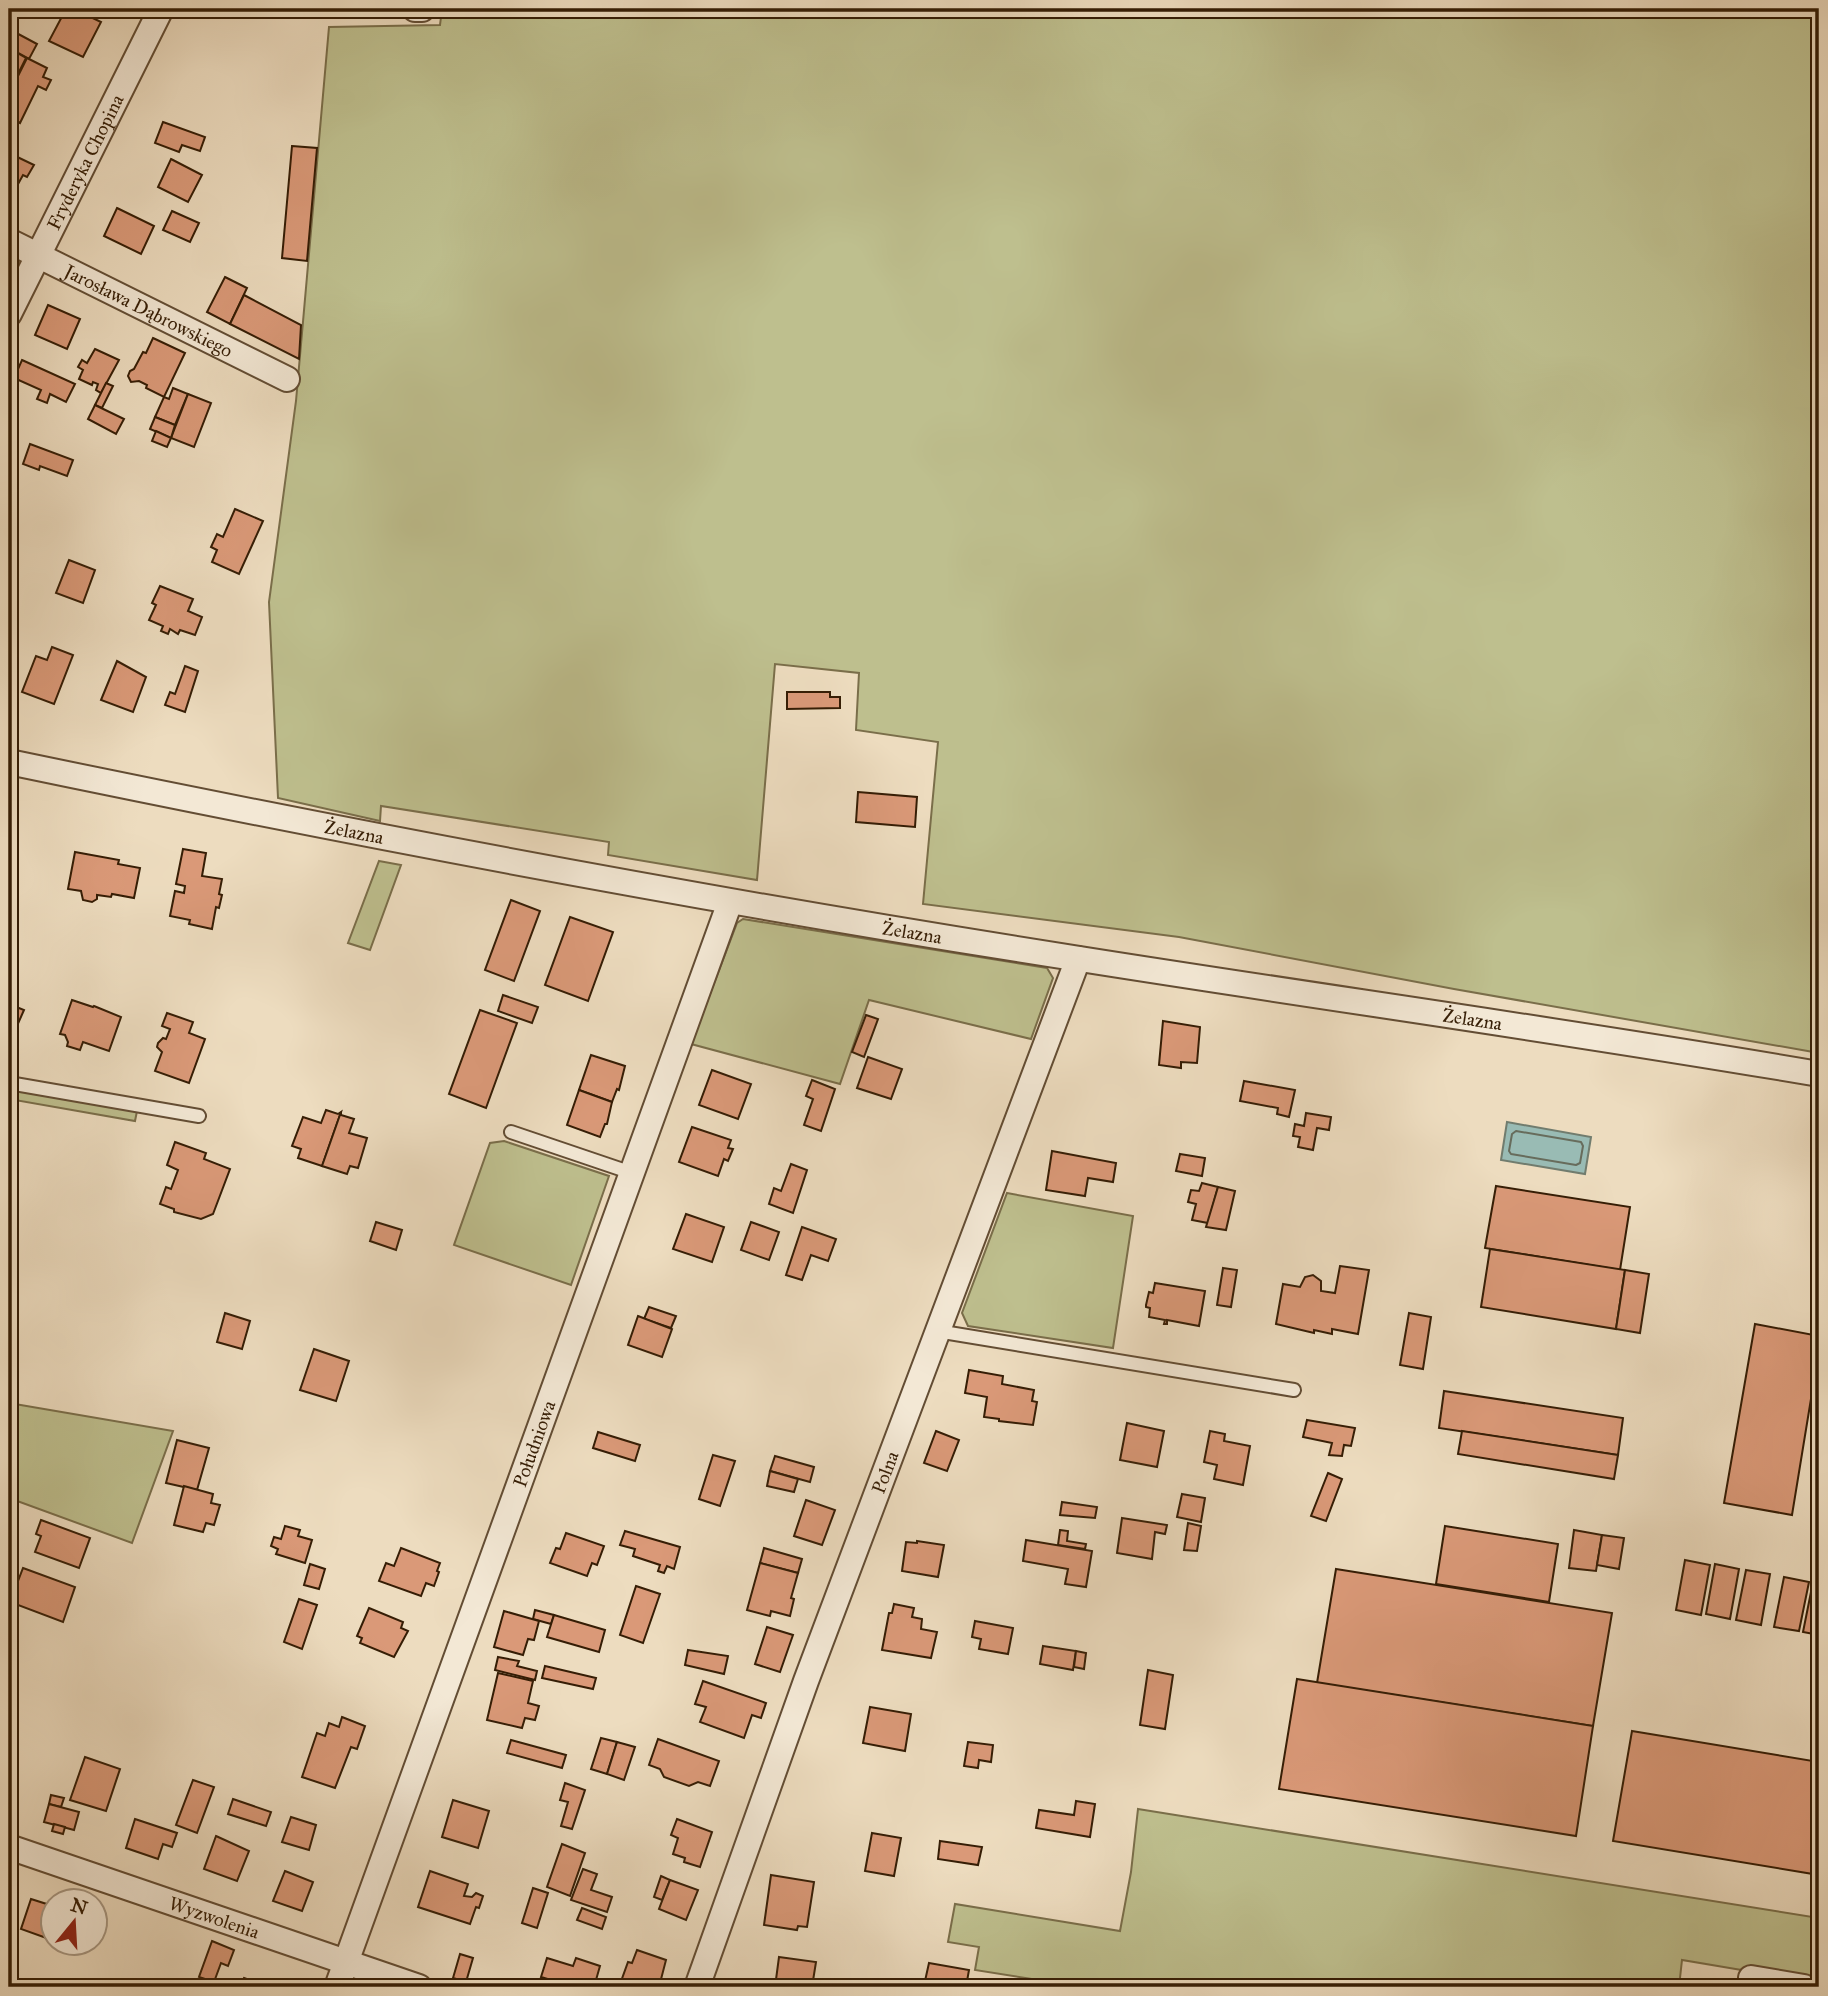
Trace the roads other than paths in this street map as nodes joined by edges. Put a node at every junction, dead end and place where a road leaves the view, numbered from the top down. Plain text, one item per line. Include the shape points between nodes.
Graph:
1 (162, 9) edge
2 (415, 9) edge
3 (422, 9) edge
4 (9, 242) edge
5 (39, 257) junction
6 (9, 314) edge
7 (287, 379) dead end
8 (9, 762) edge
9 (730, 902) junction
10 (1078, 959) junction
11 (1819, 1074) edge
12 (9, 1083) edge
13 (198, 1116) dead end
14 (511, 1132) dead end
15 (632, 1173) junction
16 (937, 1331) junction
17 (1294, 1390) dead end
18 (9, 1847) edge
19 (346, 1962) junction
20 (1751, 1978) dead end
21 (337, 1987) edge
22 (419, 1987) edge
23 (697, 1987) edge
24 (1804, 1987) edge

1 - 5 street, Fryderyka Chopina
2 - 3 street
4 - 5 street, Jarosława Dąbrowskiego
5 - 6 street, Fryderyka Chopina
5 - 7 street, Jarosława Dąbrowskiego
8 - 9 street, Żelazna
9 - 10 street, Żelazna
9 - 15 street, Południowa
10 - 11 street, Żelazna
10 - 16 street, Polna
12 - 13 lane
14 - 15 lane
15 - 19 street, Południowa
16 - 17 lane
16 - 23 street, Polna
18 - 19 street, Wyzwolenia
19 - 21 street, Południowa
19 - 22 street, Wyzwolenia
20 - 24 street

